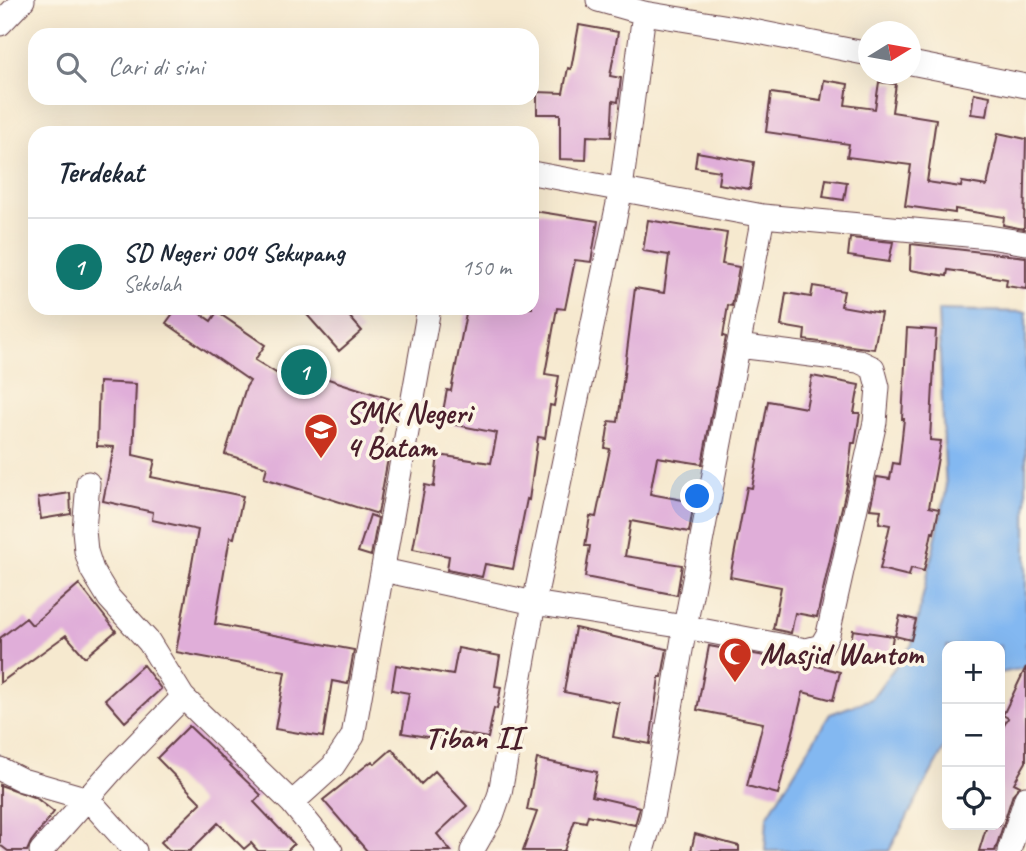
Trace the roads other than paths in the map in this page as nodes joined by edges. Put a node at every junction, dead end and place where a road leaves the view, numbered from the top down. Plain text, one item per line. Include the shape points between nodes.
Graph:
1 (23, 0) edge
2 (598, 0) edge
3 (643, 13) junction
4 (0, 24) edge
5 (858, 52) edge
6 (921, 65) edge
7 (1026, 86) edge
8 (539, 174) edge
9 (621, 189) junction
10 (763, 216) junction
11 (1026, 243) edge
12 (428, 315) edge
13 (738, 346) junction
14 (88, 483) dead end
15 (383, 570) junction
16 (534, 603) junction
17 (685, 627) junction
18 (183, 697) junction
19 (0, 769) edge
20 (1026, 798) edge
21 (88, 799) junction
22 (292, 803) junction
23 (41, 851) edge
24 (135, 851) edge
25 (331, 851) edge
26 (472, 851) edge
27 (642, 851) edge
28 (1009, 851) edge

1 - 4 street
2 - 3 street
3 - 5 street
3 - 9 street
6 - 7 street
8 - 9 street
9 - 10 street
9 - 16 street
10 - 11 street
10 - 13 street
12 - 15 street
13 - 17 street
13 - 17 street via 858,361 873,368 878,387 875,422 825,643 806,650
14 - 18 street via 84,530 92,570 109,598 149,642
15 - 16 street
15 - 22 street via 352,736 333,766
16 - 17 street
16 - 26 street via 500,793
17 - 27 street
18 - 21 street
18 - 22 street
19 - 21 street
20 - 28 street
21 - 23 street
21 - 24 street
22 - 25 street

